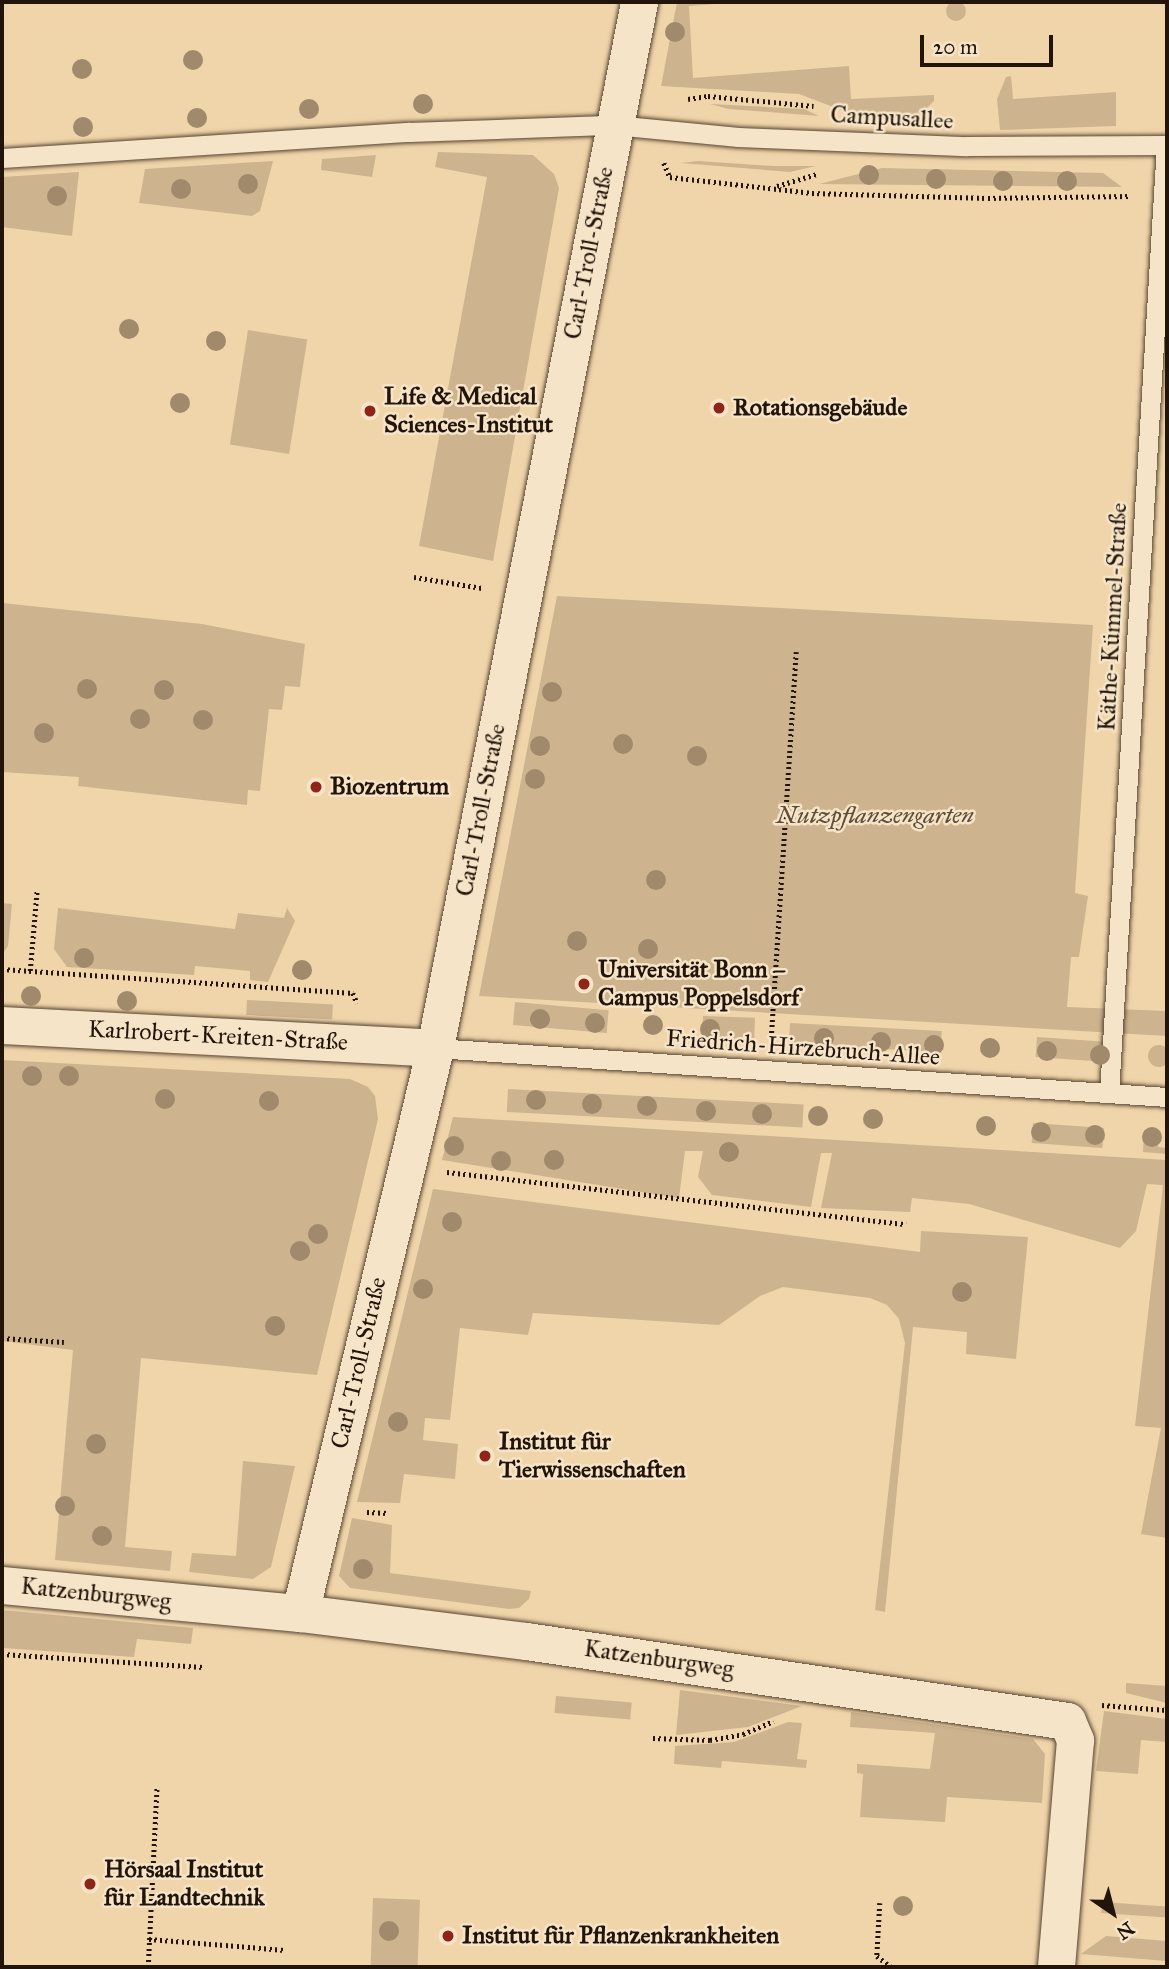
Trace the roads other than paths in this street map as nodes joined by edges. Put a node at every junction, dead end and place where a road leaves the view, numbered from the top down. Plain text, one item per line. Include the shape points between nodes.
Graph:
1 (639, 2) edge
2 (632, 127) junction
3 (1166, 145) edge
4 (2, 158) edge
5 (2, 1025) edge
6 (435, 1048) junction
7 (1109, 1093) junction
8 (1167, 1097) edge
9 (2, 1585) edge
10 (300, 1613) junction
11 (1056, 1967) edge

1 - 2 street, Carl-Troll-Straße
2 - 3 lane, Campusallee via 967,146
2 - 4 lane, Campusallee via 409,132
2 - 6 street, Carl-Troll-Straße via 523,596
3 - 7 lane, Käthe-Kümmel-Straße
5 - 6 street, Karlrobert-Kreiten-Straße
6 - 7 lane, Friedrich-Hirzebruch-Allee
6 - 10 street, Carl-Troll-Straße
7 - 8 lane, Friedrich-Hirzebruch-Allee
9 - 10 street, Katzenburgweg
10 - 11 street, Katzenburgweg via 719,1666 1067,1721 1075,1740

